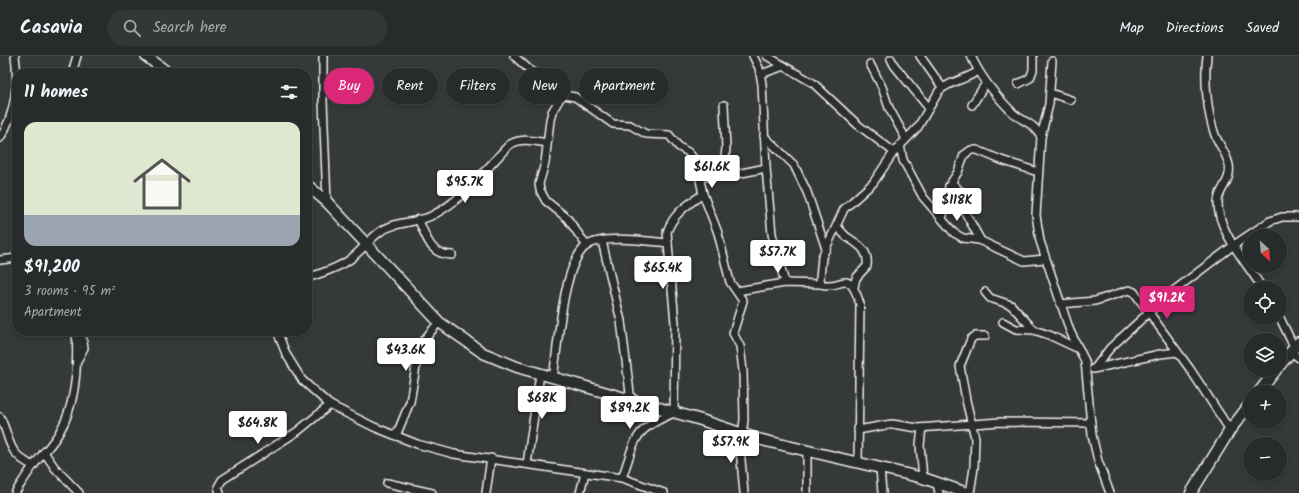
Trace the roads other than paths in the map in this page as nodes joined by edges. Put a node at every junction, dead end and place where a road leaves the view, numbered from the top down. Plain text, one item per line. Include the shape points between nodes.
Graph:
1 (15, 56) edge
2 (77, 56) edge
3 (146, 56) edge
4 (324, 56) edge
5 (514, 56) edge
6 (753, 56) edge
7 (767, 56) edge
8 (920, 56) edge
9 (971, 56) edge
10 (1033, 56) edge
11 (1207, 56) edge
12 (891, 59) dead end
13 (1052, 61) dead end
14 (870, 64) dead end
15 (784, 66) junction
16 (15, 68) edge
17 (73, 68) edge
18 (162, 68) edge
19 (528, 68) edge
20 (978, 71) junction
21 (761, 74) junction
22 (986, 83) junction
23 (1018, 84) dead end
24 (942, 87) junction
25 (1050, 93) junction
26 (571, 98) edge
27 (1070, 100) dead end
28 (557, 104) edge
29 (972, 104) dead end
30 (724, 105) dead end
31 (928, 107) junction
32 (12, 110) edge
33 (764, 136) junction
34 (1041, 137) junction
35 (0, 138) edge
36 (906, 139) junction
37 (547, 143) junction
38 (900, 145) junction
39 (894, 152) junction
40 (766, 168) junction
41 (1038, 172) junction
42 (723, 175) junction
43 (701, 177) junction
44 (952, 182) junction
45 (312, 192) edge
46 (704, 194) junction
47 (327, 202) junction
48 (1299, 217) edge
49 (942, 218) junction
50 (418, 219) junction
51 (837, 226) junction
52 (602, 241) junction
53 (980, 241) junction
54 (368, 243) junction
55 (668, 243) junction
56 (1234, 245) junction
57 (587, 246) junction
58 (826, 249) junction
59 (452, 255) dead end
60 (12, 259) edge
61 (1045, 259) junction
62 (0, 260) edge
63 (312, 276) edge
64 (1257, 281) edge
65 (785, 283) junction
66 (821, 284) junction
67 (854, 287) junction
68 (737, 291) junction
69 (986, 292) dead end
70 (1060, 304) junction
71 (1150, 311) junction
72 (439, 322) junction
73 (1004, 322) dead end
74 (1284, 325) edge
75 (1034, 330) junction
76 (76, 336) edge
77 (82, 336) edge
78 (279, 336) edge
79 (985, 336) dead end
80 (1079, 349) junction
81 (1296, 350) edge
82 (1177, 352) junction
83 (1287, 359) edge
84 (76, 363) junction
85 (1095, 368) junction
86 (1087, 371) junction
87 (540, 374) junction
88 (1271, 377) edge
89 (552, 378) junction
90 (1264, 385) edge
91 (631, 401) junction
92 (330, 405) junction
93 (674, 413) junction
94 (1243, 413) edge
95 (0, 417) edge
96 (1091, 423) junction
97 (972, 424) junction
98 (922, 428) junction
99 (858, 430) junction
100 (1230, 430) junction
101 (742, 434) junction
102 (396, 436) junction
103 (807, 451) junction
104 (44, 452) junction
105 (491, 458) junction
106 (858, 463) junction
107 (527, 464) junction
108 (33, 466) junction
109 (880, 468) junction
110 (585, 473) junction
111 (622, 478) junction
112 (923, 478) junction
113 (489, 480) junction
114 (387, 483) dead end
115 (938, 488) edge
116 (15, 493) edge
117 (78, 493) edge
118 (220, 493) edge
119 (432, 493) edge
120 (480, 493) edge
121 (486, 493) edge
122 (580, 493) edge
123 (664, 493) edge
124 (744, 493) edge
125 (807, 493) edge
126 (882, 493) edge
127 (969, 493) edge
128 (1110, 493) edge
129 (1190, 493) edge

1 - 16 street
2 - 17 street
3 - 18 street
4 - 47 street
5 - 19 street
6 - 21 street
7 - 15 street
8 - 24 street
9 - 20 street
10 - 23 street via 1030,78
11 - 56 street via 1206,86 1213,127 1230,171 1228,181 1218,199 1218,208
12 - 31 street
13 - 25 street
14 - 36 street
15 - 21 street
15 - 39 street via 813,84 858,125
20 - 22 street
20 - 24 street
21 - 33 street
22 - 29 street
22 - 34 street via 1020,118 1036,129
24 - 31 street
25 - 27 street
25 - 34 street
26 - 43 street via 580,100 597,115 613,124 630,125 646,134 669,135 679,147 694,158
28 - 37 street via 552,112
30 - 42 street via 726,148
31 - 36 street via 923,121
32 - 35 street
33 - 40 street
33 - 58 street via 794,165 807,192
34 - 41 street
36 - 38 street
37 - 50 street via 515,141 451,204 432,216
37 - 57 street via 544,170 539,184 542,196 567,218
38 - 39 street
38 - 49 street via 903,160 923,197
39 - 51 street via 873,183 844,209
40 - 42 street
40 - 65 street via 772,234
41 - 44 street via 971,150 964,155
41 - 61 street via 1036,215
42 - 43 street
43 - 46 street
44 - 49 street
44 - 53 street via 962,193 966,214
45 - 47 street
46 - 55 street via 677,213 670,222 667,232
46 - 68 street via 718,233 730,282
47 - 54 street
48 - 56 street via 1282,217 1270,221
49 - 53 street via 958,236
50 - 54 street via 392,225
50 - 59 street via 435,251 441,255
51 - 58 street
51 - 67 street via 844,235 863,248 867,255 867,266 856,278
52 - 55 street via 630,239
52 - 57 street
52 - 91 street via 621,321
53 - 61 street via 1024,261
54 - 63 street via 344,263
54 - 72 street
55 - 93 street via 675,323
56 - 64 street
56 - 71 street
57 - 89 street via 576,262 565,290
58 - 66 street via 821,262
60 - 62 street
61 - 70 street
65 - 66 street
65 - 68 street
66 - 67 street via 840,282
67 - 99 street via 860,304 861,320
68 - 101 street via 743,304 733,333 740,346 743,371
69 - 75 street via 990,298 1015,307
70 - 71 street via 1095,301 1129,290 1134,292
70 - 80 street
71 - 82 street
71 - 85 street via 1110,348
72 - 87 street via 490,357
72 - 102 street via 419,349 410,402
73 - 75 street via 1016,329
74 - 81 street
75 - 80 street
76 - 84 street
77 - 84 street via 84,348
78 - 92 street via 297,373
79 - 97 street via 975,336 971,339 960,364
80 - 86 street
81 - 83 street
82 - 85 street
82 - 100 street
84 - 104 street via 74,391 67,418 60,432
85 - 86 street
86 - 96 street
87 - 89 street
87 - 107 street
88 - 90 street
89 - 91 street
91 - 93 street
92 - 102 street
92 - 118 street via 298,432 222,480 218,487
93 - 101 street
93 - 111 street via 651,423 639,433
94 - 100 street
95 - 108 street via 16,456
96 - 97 street
96 - 128 street via 1098,462
97 - 98 street
97 - 127 street via 976,448
98 - 99 street via 892,424
98 - 112 street via 920,445
99 - 106 street
100 - 129 street
101 - 103 street
101 - 124 street via 740,460
102 - 105 street via 454,454
103 - 106 street
103 - 125 street
104 - 108 street
104 - 117 street
105 - 107 street
105 - 113 street
106 - 109 street
107 - 110 street
108 - 116 street
109 - 112 street
109 - 126 street
110 - 111 street
110 - 122 street
111 - 123 street
112 - 115 street
113 - 120 street
113 - 121 street
114 - 119 street
115 - 127 street

